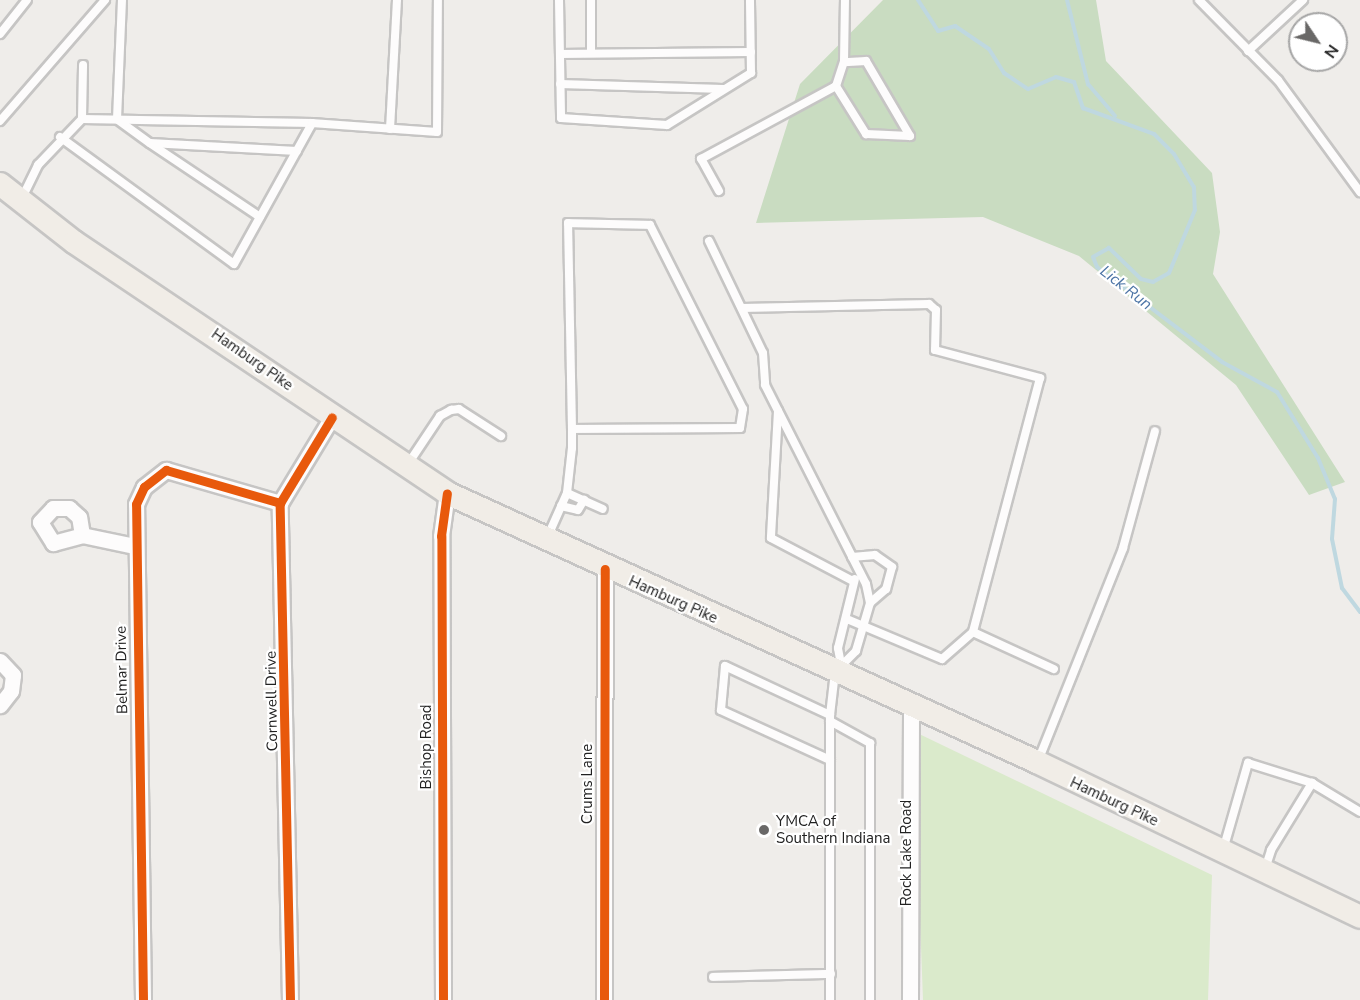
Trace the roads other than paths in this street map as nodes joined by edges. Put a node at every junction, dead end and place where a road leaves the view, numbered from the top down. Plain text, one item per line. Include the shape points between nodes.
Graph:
1 (27, 0) edge
2 (105, 0) edge
3 (122, 0) edge
4 (397, 0) edge
5 (438, 0) edge
6 (559, 0) edge
7 (591, 0) edge
8 (750, 0) edge
9 (844, 0) edge
10 (1199, 0) edge
11 (1304, 0) edge
12 (0, 34) edge
13 (591, 51) junction
14 (1248, 51) junction
15 (751, 52) junction
16 (560, 54) junction
17 (844, 62) junction
18 (83, 65) dead end
19 (560, 84) junction
20 (837, 86) junction
21 (725, 90) junction
22 (82, 119) junction
23 (117, 119) junction
24 (0, 121) edge
25 (312, 123) junction
26 (390, 129) junction
27 (60, 137) junction
28 (150, 143) junction
29 (297, 151) junction
30 (719, 191) dead end
31 (1360, 191) edge
32 (6, 193) edge
33 (260, 217) junction
34 (709, 241) dead end
35 (742, 308) junction
36 (778, 410) junction
37 (332, 417) junction
38 (572, 429) junction
39 (1155, 431) dead end
40 (501, 436) dead end
41 (405, 468) junction
42 (567, 492) junction
43 (447, 494) junction
44 (584, 500) junction
45 (280, 503) junction
46 (561, 506) junction
47 (603, 509) dead end
48 (82, 535) dead end
49 (545, 542) junction
50 (134, 546) junction
51 (852, 557) junction
52 (605, 569) junction
53 (859, 573) junction
54 (853, 581) junction
55 (870, 603) junction
56 (849, 620) junction
57 (867, 626) junction
58 (973, 632) junction
59 (0, 661) edge
60 (838, 668) junction
61 (1054, 669) dead end
62 (0, 705) edge
63 (910, 707) junction
64 (830, 718) junction
65 (830, 760) junction
66 (1037, 762) junction
67 (1312, 783) junction
68 (1360, 812) edge
69 (1222, 853) junction
70 (1264, 873) junction
71 (1360, 917) edge
72 (831, 974) junction
73 (713, 977) dead end
74 (143, 1000) edge
75 (290, 1000) edge
76 (443, 1000) edge
77 (604, 1000) edge
78 (830, 1000) edge
79 (870, 1000) edge
80 (910, 1000) edge

1 - 12 lane
2 - 24 lane
3 - 23 lane
4 - 26 lane
5 - 26 lane via 437,132
6 - 16 lane
7 - 13 lane
8 - 15 lane
9 - 17 lane
10 - 14 lane
11 - 14 lane
13 - 15 lane
13 - 16 lane
14 - 31 lane via 1278,80
15 - 21 lane via 751,73
16 - 19 lane
17 - 20 lane
17 - 20 lane via 866,61 910,136 866,134
18 - 22 lane
19 - 21 lane
19 - 21 lane via 561,118 667,125
20 - 30 lane via 701,159
22 - 23 lane
22 - 27 lane
23 - 25 lane
23 - 28 lane
25 - 26 lane
25 - 29 lane
27 - 32 lane
27 - 33 lane via 234,264
28 - 29 lane
28 - 33 lane
29 - 33 lane
32 - 37 main road, Hamburg Pike
34 - 35 lane
35 - 36 lane via 763,353 765,385
35 - 58 lane via 929,304 936,310 935,350 1040,378
36 - 51 lane
36 - 54 lane via 771,538
37 - 41 main road, Hamburg Pike
37 - 45 street
38 - 38 lane via 568,223 650,225 743,409 740,428
38 - 42 lane
39 - 66 lane via 1119,559
40 - 41 lane via 459,409 451,410 440,416
41 - 43 main road, Hamburg Pike
42 - 44 lane
42 - 46 lane
43 - 49 main road, Hamburg Pike
43 - 76 street, Bishop Road via 441,536
44 - 46 lane via 578,510
44 - 47 lane
45 - 50 street, Belmar Drive via 166,470 144,487 136,504
45 - 75 street, Cornwell Drive
46 - 49 lane
48 - 50 street
49 - 52 main road, Hamburg Pike
50 - 74 street, Belmar Drive
51 - 53 lane
51 - 55 lane via 876,555 892,567 886,589
52 - 60 main road, Hamburg Pike
52 - 77 street, Crums Lane
53 - 54 lane
53 - 55 lane
54 - 56 lane
55 - 57 lane
56 - 57 lane
56 - 60 lane via 838,648
57 - 58 lane via 942,659
57 - 60 lane via 856,651
58 - 61 lane
59 - 62 street via 13,675 11,691
60 - 63 main road, Hamburg Pike
60 - 64 lane
63 - 66 main road, Hamburg Pike
63 - 80 street, Rock Lake Road
64 - 65 lane
64 - 65 lane via 725,666 720,710
64 - 79 lane via 870,743
65 - 72 lane
66 - 69 main road, Hamburg Pike
67 - 68 lane
67 - 69 lane via 1248,763
67 - 70 lane via 1271,850
69 - 70 main road, Hamburg Pike
70 - 71 main road, Hamburg Pike
72 - 73 lane
72 - 78 lane

